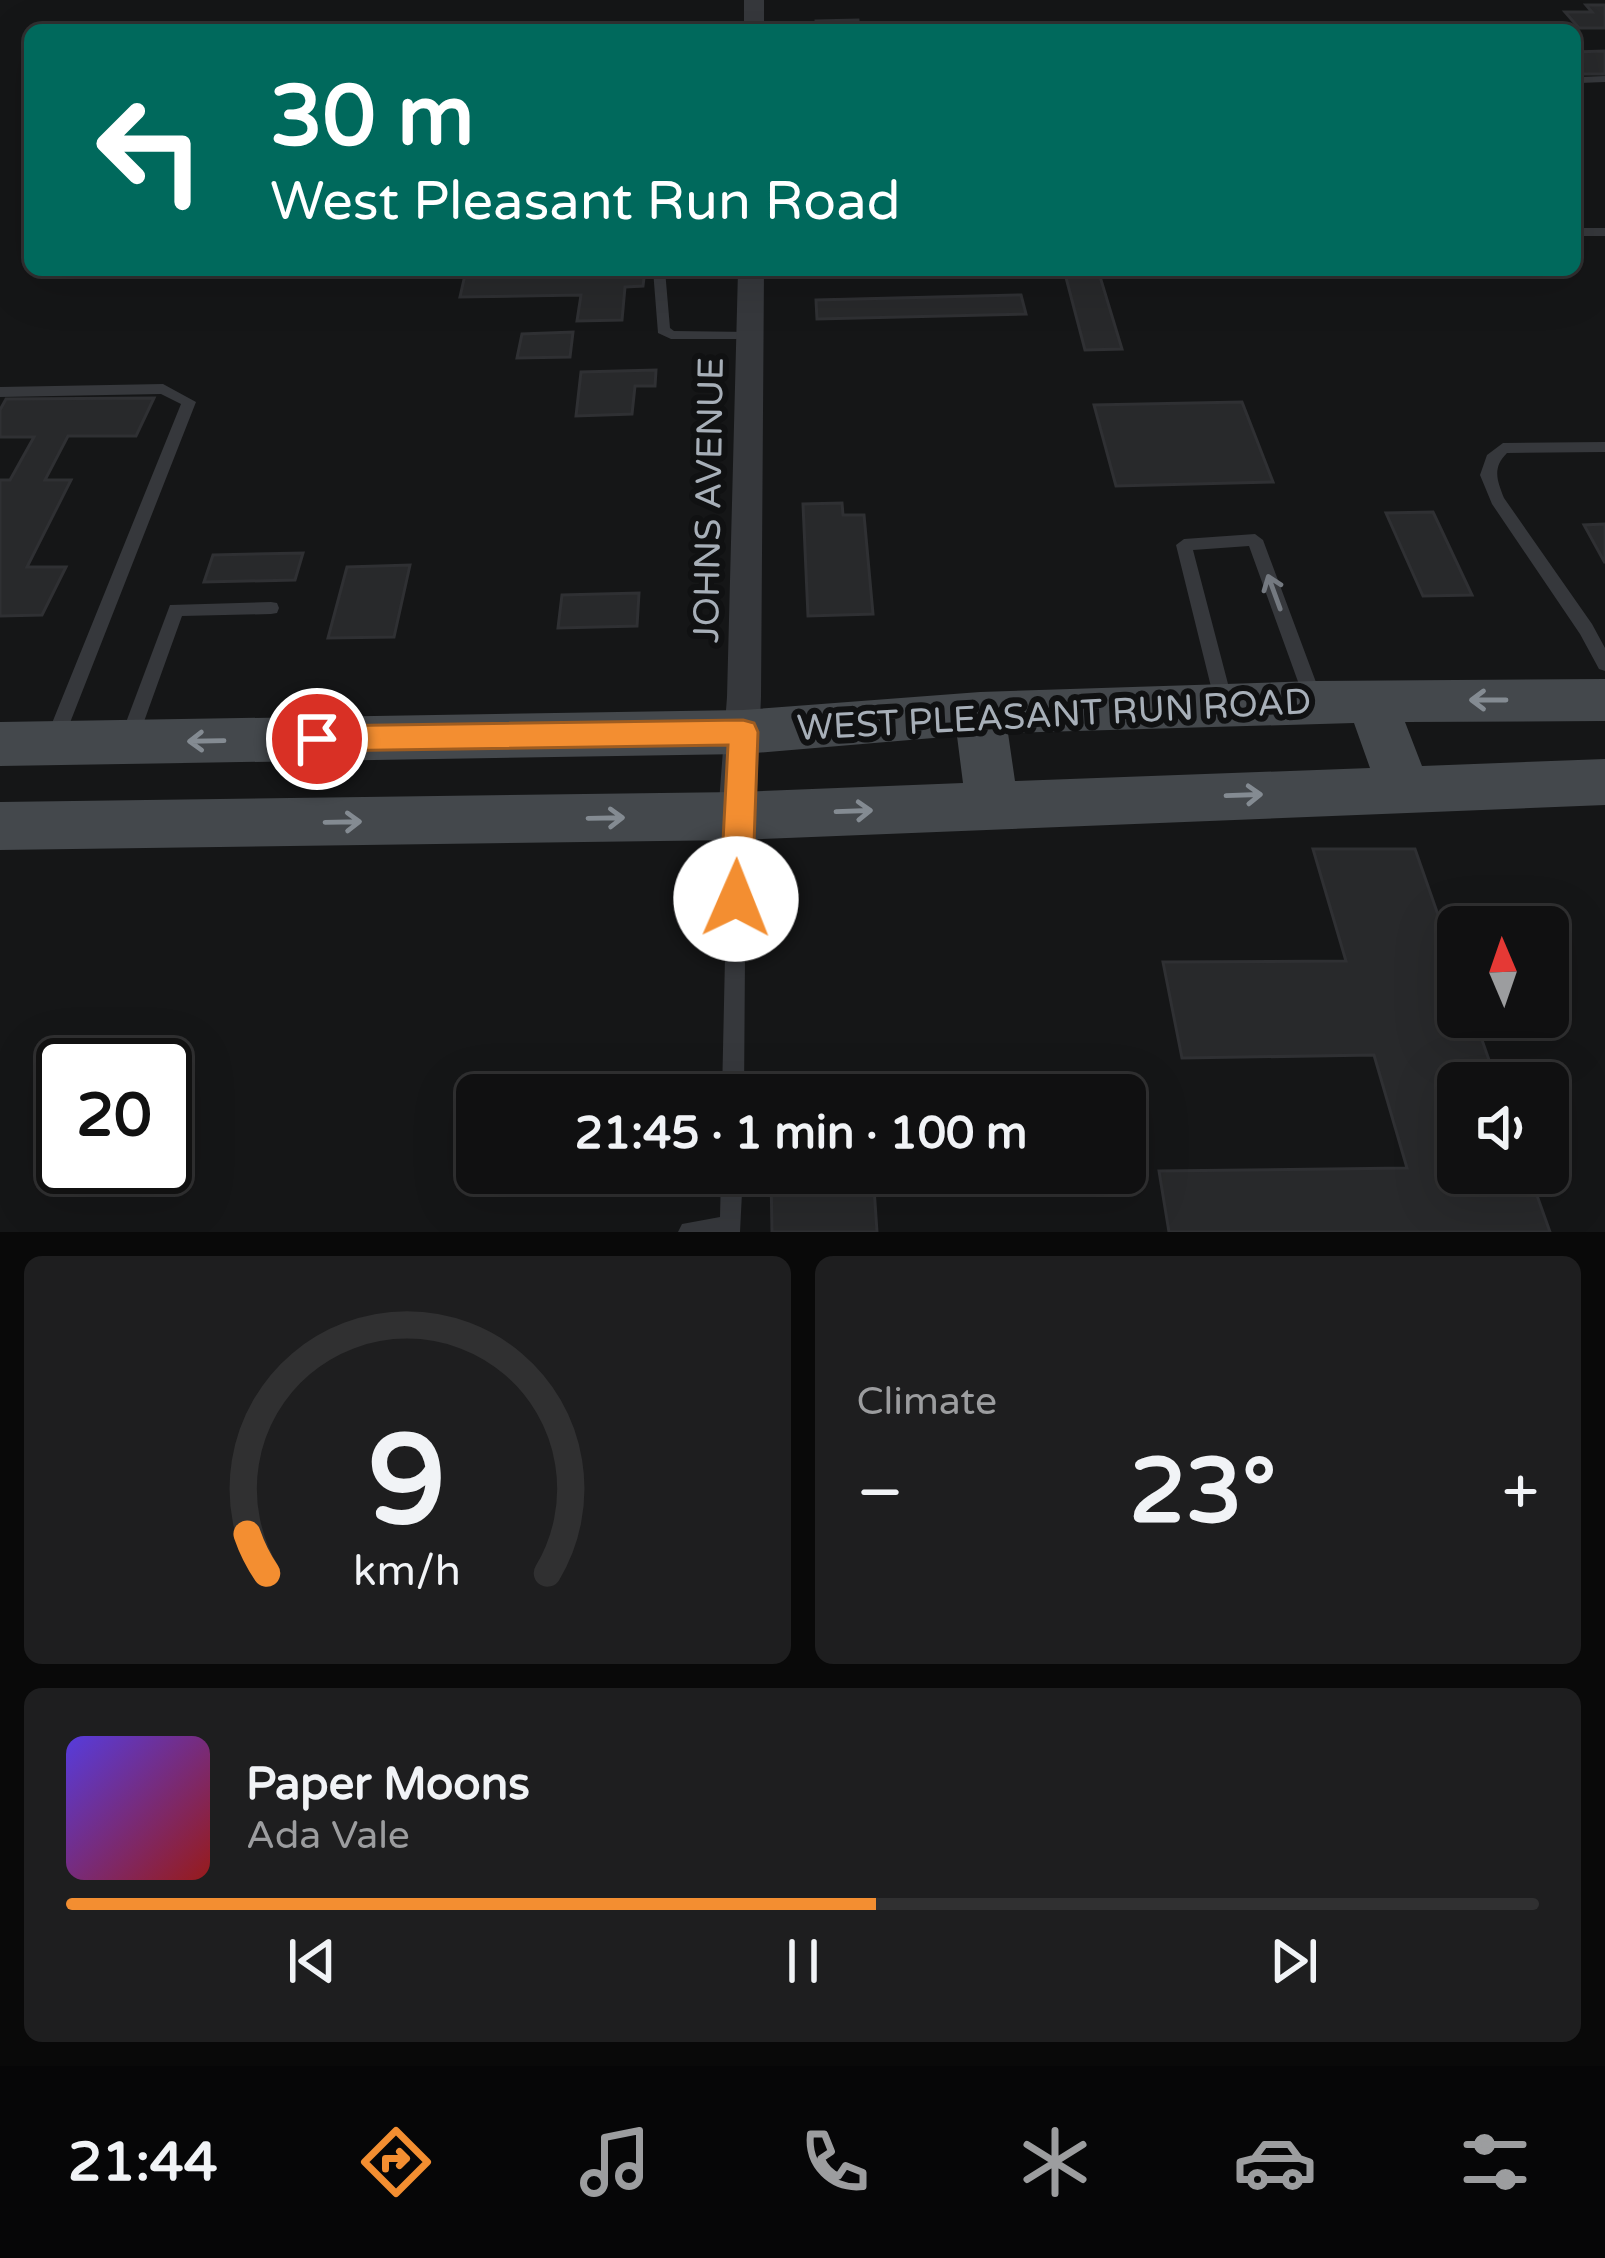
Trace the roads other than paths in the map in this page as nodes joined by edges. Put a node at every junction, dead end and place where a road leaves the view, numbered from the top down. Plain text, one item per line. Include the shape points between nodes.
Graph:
1 (659, 276) edge
2 (752, 276) edge
3 (751, 336) junction
4 (0, 392) edge
5 (1605, 447) edge
6 (271, 608) dead end
7 (1605, 664) edge
8 (1605, 700) edge
9 (1371, 701) junction
10 (1314, 702) junction
11 (1225, 705) junction
12 (980, 713) junction
13 (743, 732) junction
14 (128, 742) junction
15 (26, 744) edge
16 (1605, 782) edge
17 (1404, 788) junction
18 (992, 805) junction
19 (737, 816) junction
20 (8, 826) edge
21 (733, 1074) edge
22 (732, 1194) edge
23 (690, 1232) edge

1 - 3 lane via 663,330
2 - 3 street, JOHNS AVENUE
3 - 13 street, JOHNS AVENUE
4 - 15 lane via 163,389 189,402
5 - 7 lane via 1503,448 1488,475 1507,518
6 - 14 lane via 176,610
8 -> 9 main road, WEST PLEASANT RUN ROAD
9 - 10 main road, WEST PLEASANT RUN ROAD
9 - 17 main road
10 - 11 main road, WEST PLEASANT RUN ROAD
10 -> 11 lane via 1255,540 1184,545
11 - 12 main road, WEST PLEASANT RUN ROAD
12 - 13 main road, WEST PLEASANT RUN ROAD
12 - 18 main road
13 -> 14 main road, WEST PLEASANT RUN ROAD
13 - 19 street, JOHNS AVENUE
14 - 15 main road, WEST PLEASANT RUN ROAD
15 - 20 main road
16 - 17 main road
18 -> 17 main road
19 -> 18 main road
20 -> 19 main road
19 - 21 lane
22 - 23 lane via 731,1227

